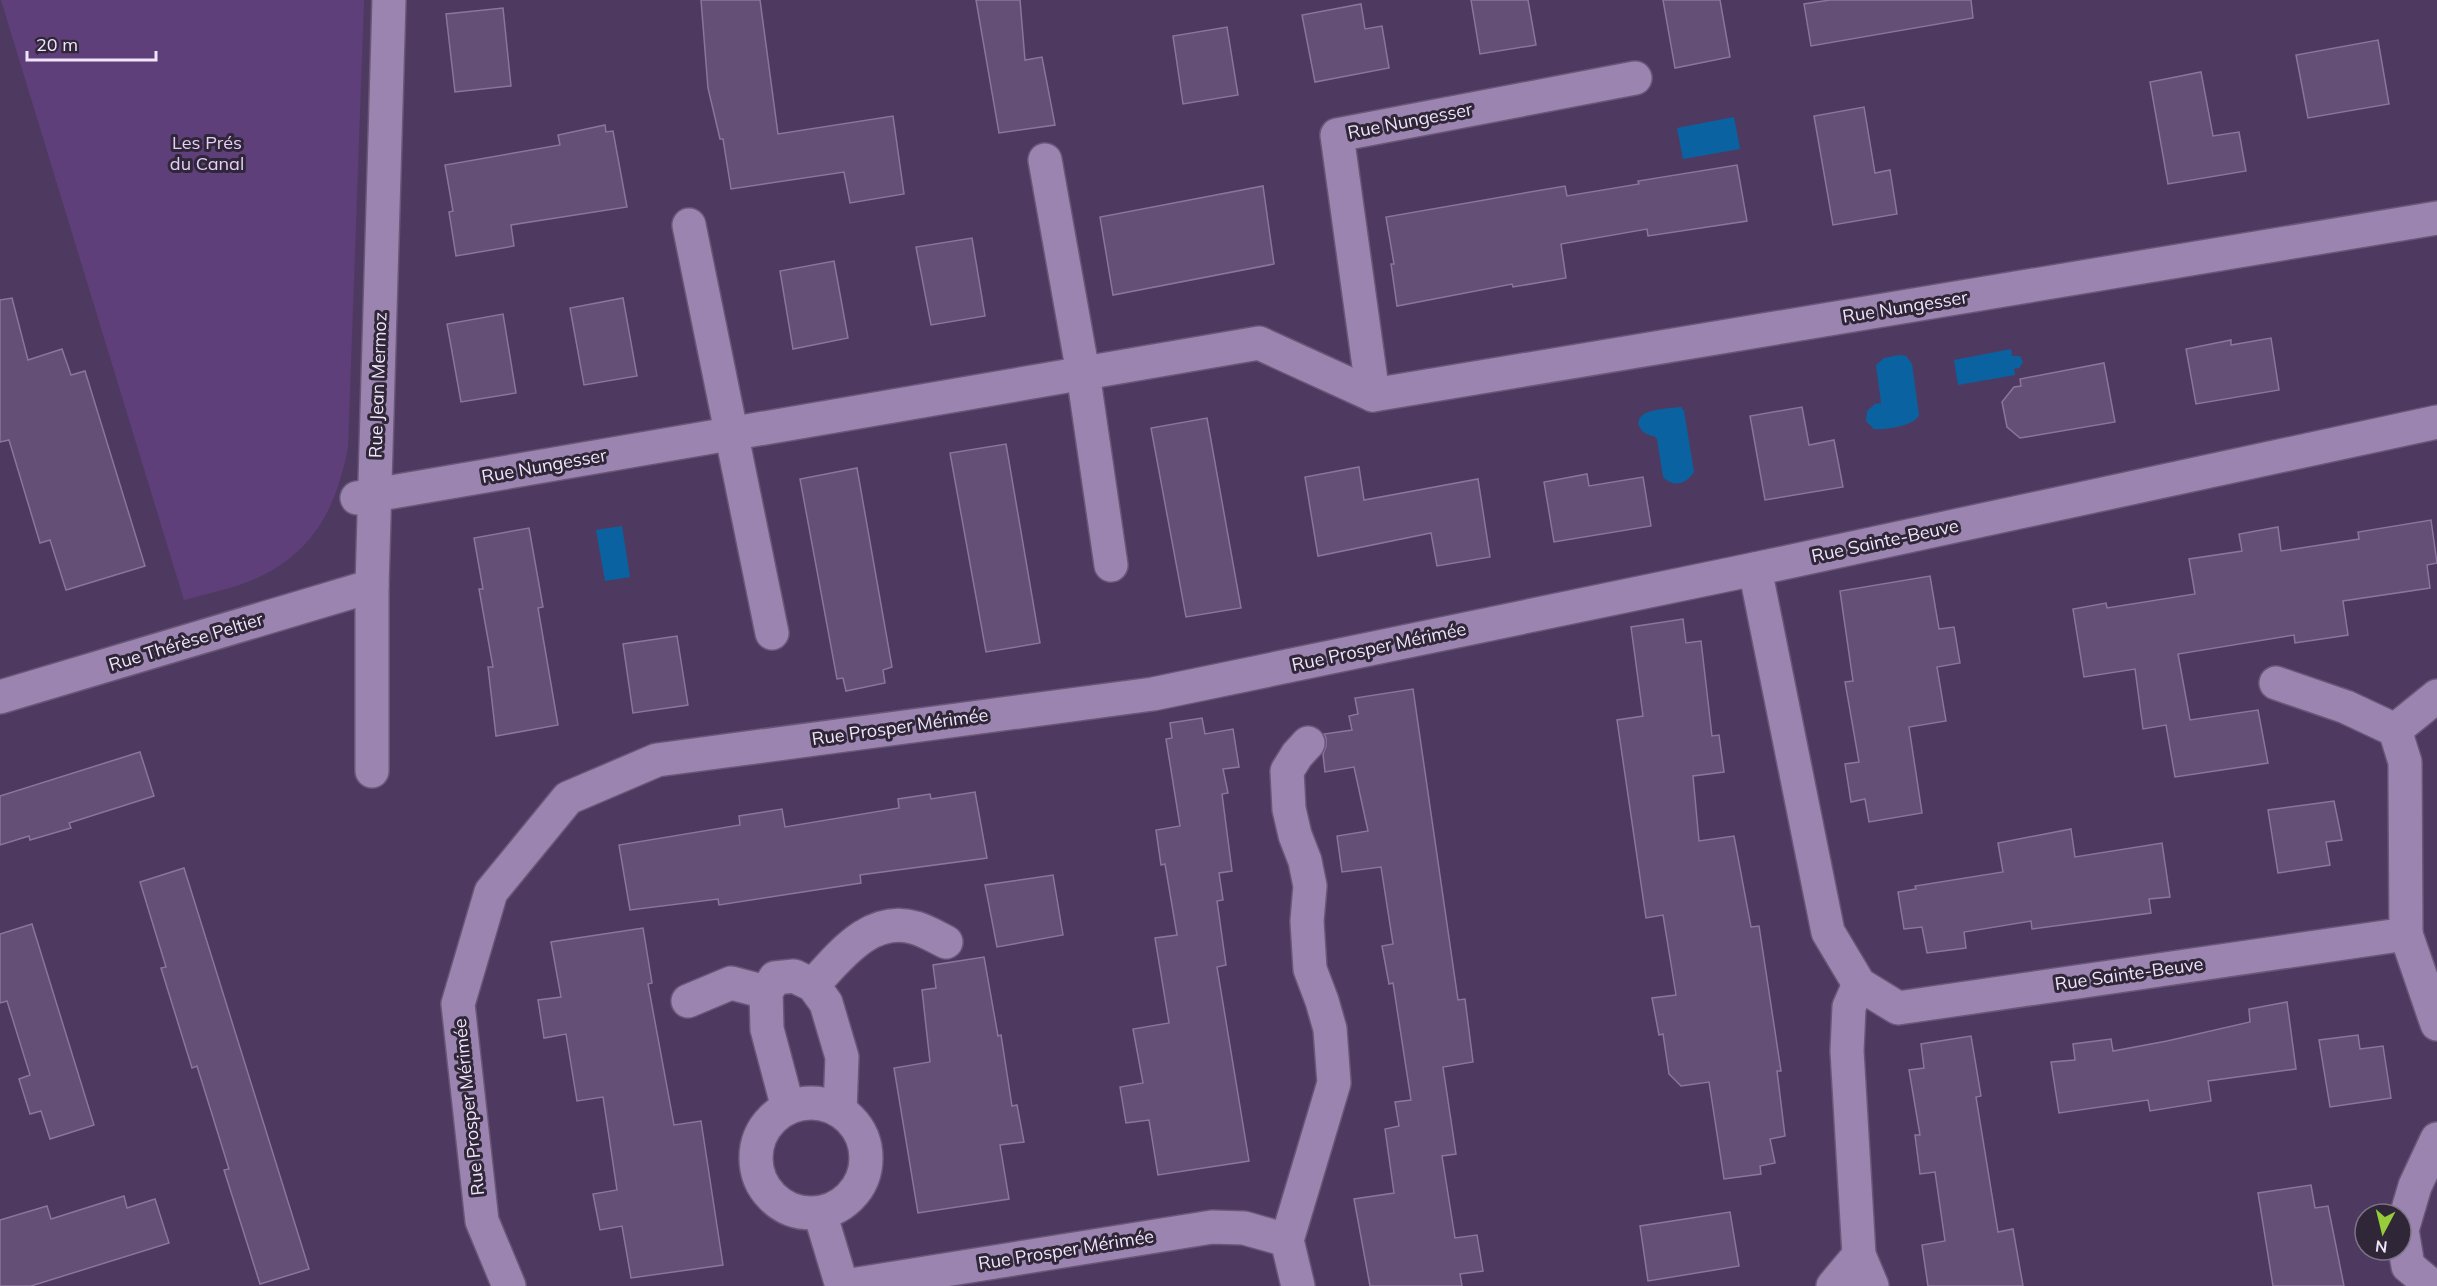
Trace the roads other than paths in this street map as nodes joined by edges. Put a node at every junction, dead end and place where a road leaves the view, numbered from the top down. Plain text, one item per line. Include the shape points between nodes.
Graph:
1 (389, 0) edge
2 (1635, 78) dead end
3 (1045, 160) dead end
4 (2437, 218) edge
5 (689, 225) dead end
6 (1083, 373) junction
7 (1373, 395) junction
8 (2437, 422) edge
9 (731, 434) junction
10 (366, 496) junction
11 (1111, 565) dead end
12 (1755, 569) junction
13 (372, 586) junction
14 (772, 633) dead end
15 (2276, 683) dead end
16 (2437, 696) edge
17 (0, 697) edge
18 (2395, 730) junction
19 (1308, 743) dead end
20 (372, 771) dead end
21 (2406, 934) junction
22 (946, 942) dead end
23 (1859, 984) junction
24 (813, 985) junction
25 (766, 992) junction
26 (688, 1001) dead end
27 (2437, 1024) edge
28 (788, 1108) junction
29 (840, 1111) junction
30 (2437, 1139) edge
31 (820, 1213) junction
32 (1287, 1240) junction
33 (1858, 1255) junction
34 (509, 1286) edge
35 (844, 1286) edge
36 (1298, 1286) edge
37 (1833, 1286) edge
38 (1872, 1286) edge
39 (2432, 1286) edge

1 - 10 street, Rue Jean Mermoz
2 - 7 street, Rue Nungesser via 1337,135
3 - 6 street
4 - 7 street, Rue Nungesser
5 - 9 street
6 - 7 street, Rue Nungesser via 1259,343
6 - 9 street, Rue Nungesser
6 - 11 street
8 - 12 street, Rue Sainte-Beuve
9 - 10 street, Rue Nungesser
9 - 14 street
10 - 13 street, Rue Jean Mermoz
12 - 23 street, Rue Sainte-Beuve via 1828,932
12 - 34 street, Rue Prosper Mérimée via 1153,694 657,760 568,798 491,892 458,1004 482,1221
13 - 17 street, Rue Thérèse Peltier
13 - 20 street, Rue Jean Mermoz
15 - 18 street via 2346,706
16 - 18 street
18 - 21 street via 2405,762
19 - 32 street via 1287,771 1289,809 1310,886 1310,969 1330,1029 1334,1083
21 - 23 street, Rue Sainte-Beuve via 1898,1008
21 - 27 street
22 - 24 street via 915,927 889,926 865,934 850,945
23 - 33 street via 1849,1007 1847,1051
24 - 25 street via 794,976 775,978
24 - 29 street via 826,1003 842,1057
25 - 26 street via 731,983
25 - 28 street via 767,1029
28 - 29 street via 824,1104
28 - 31 street via 762,1131 756,1148 761,1183 771,1197 786,1207 802,1213
29 - 31 street via 854,1124 863,1141 863,1178 853,1194
30 - 39 street via 2415,1186 2402,1230 2408,1266
31 - 35 street, Rue Prosper Mérimée
32 - 35 street, Rue Prosper Mérimée via 1244,1228 1212,1227
32 - 36 street
33 - 37 street
33 - 38 street

